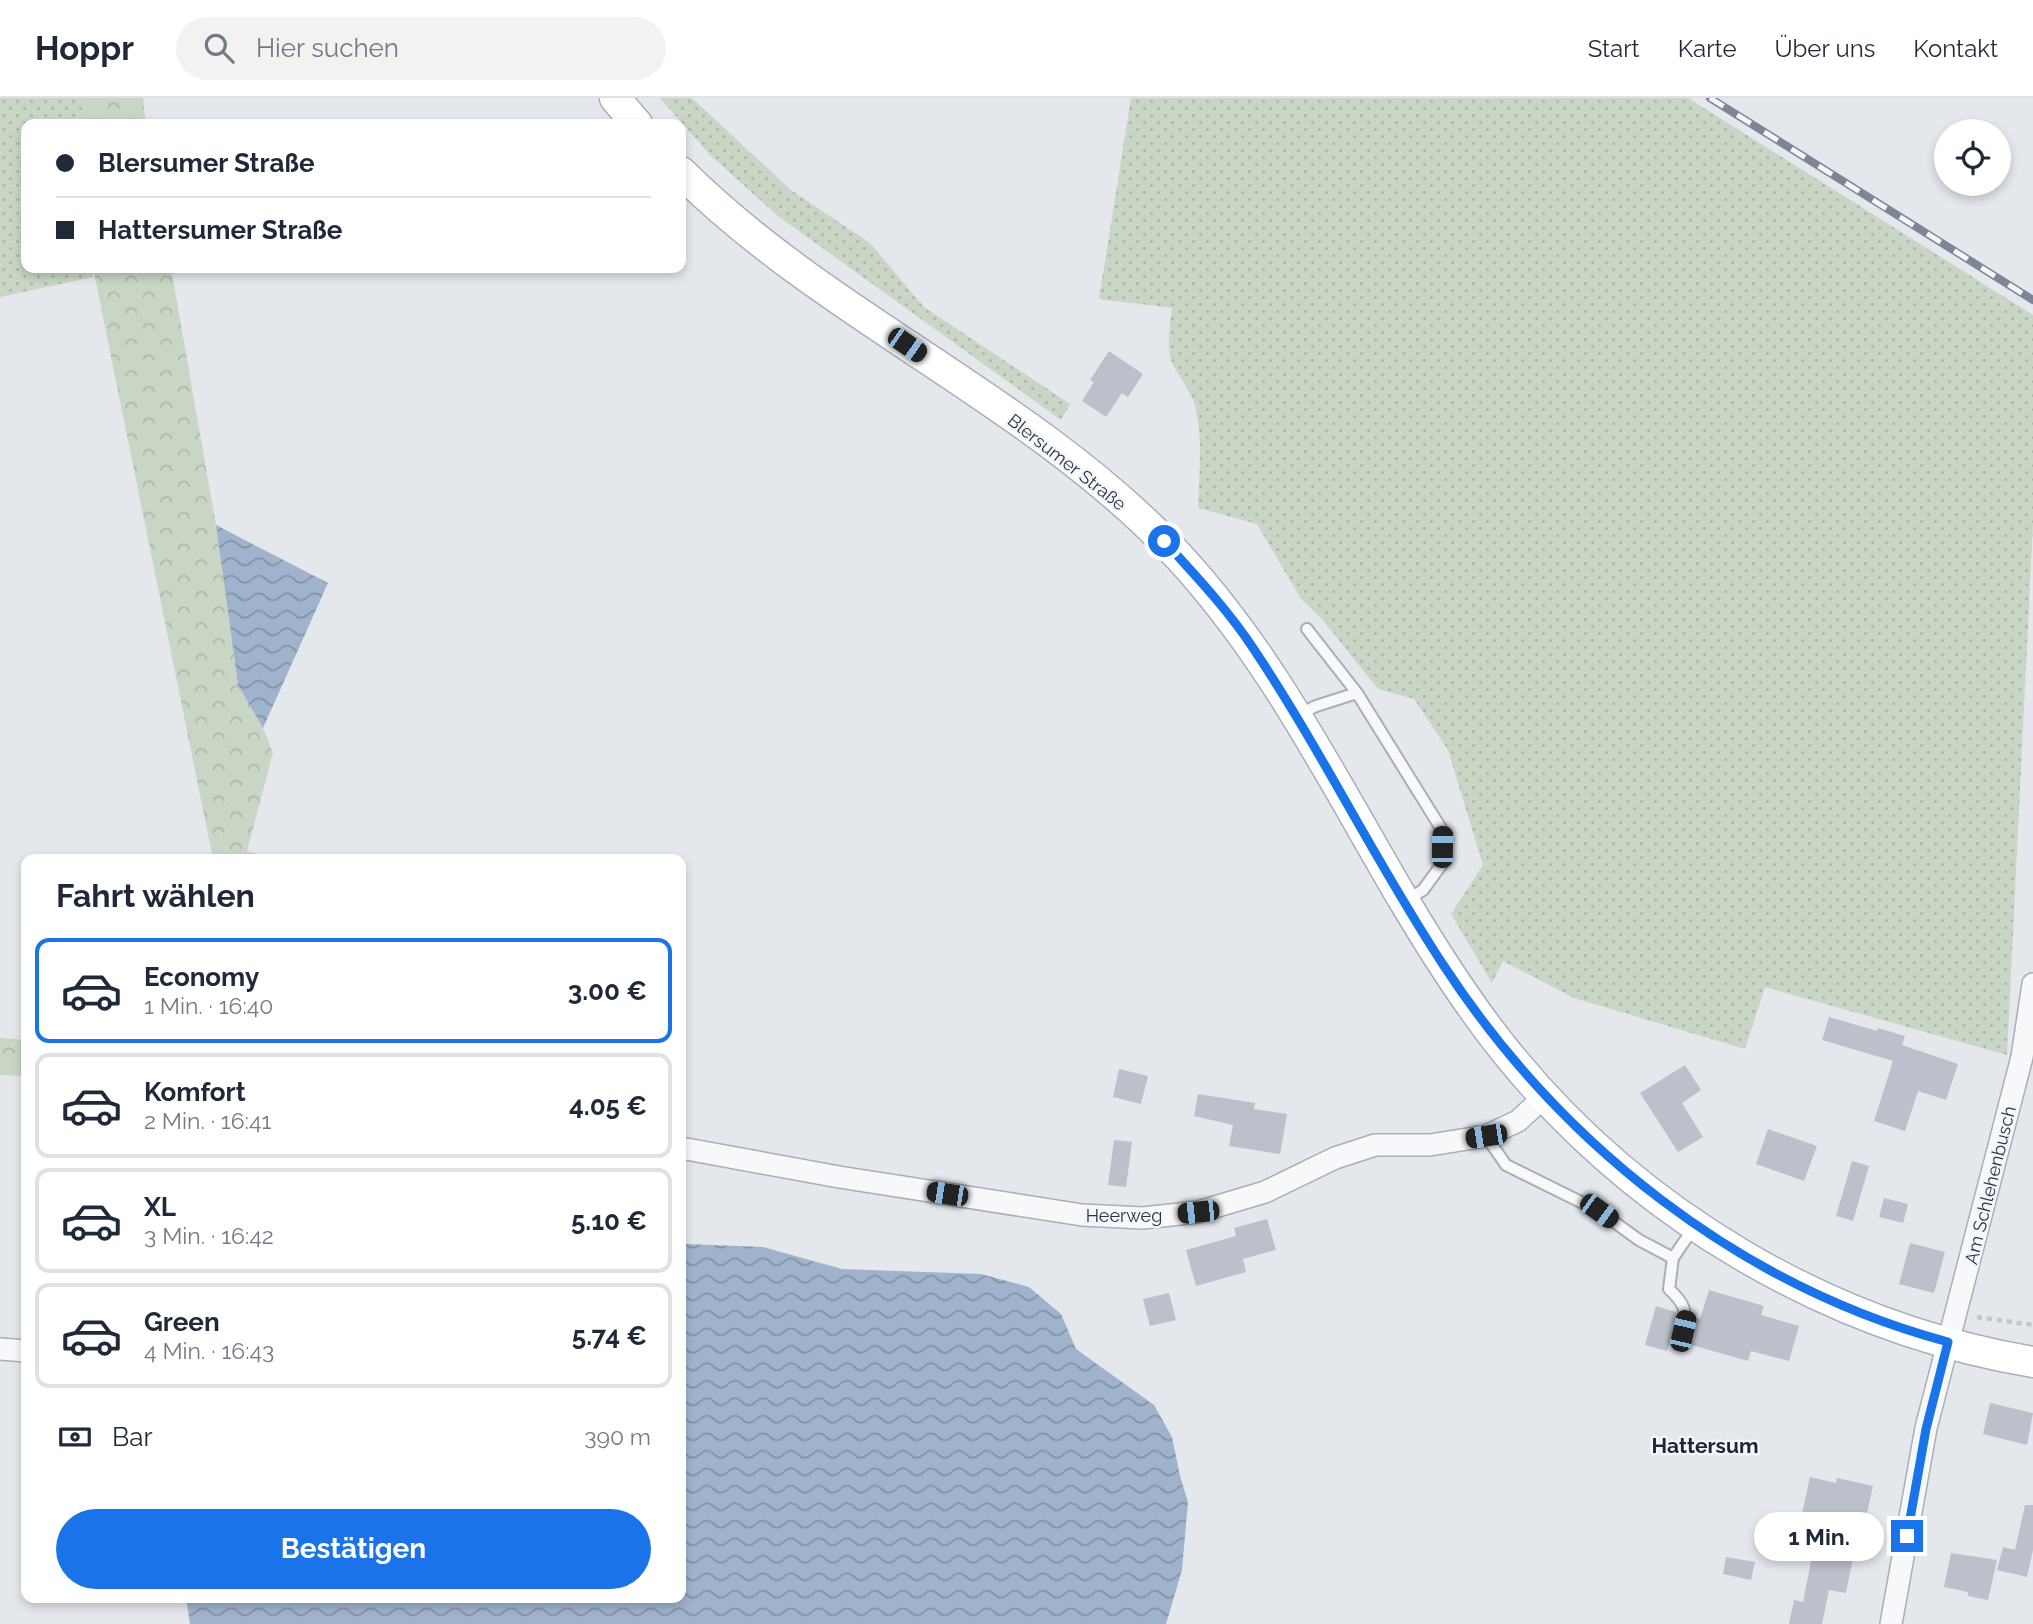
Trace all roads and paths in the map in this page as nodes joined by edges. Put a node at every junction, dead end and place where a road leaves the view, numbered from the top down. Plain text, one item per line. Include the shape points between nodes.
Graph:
1 (615, 98) edge
2 (633, 119) edge
3 (686, 177) edge
4 (1307, 629) dead end
5 (1357, 693) junction
6 (1296, 716) junction
7 (1405, 902) junction
8 (2033, 984) edge
9 (1545, 1096) junction
10 (1486, 1136) junction
11 (686, 1149) edge
12 (1696, 1225) junction
13 (1672, 1258) junction
14 (1683, 1331) dead end
15 (1948, 1342) junction
16 (0, 1349) edge
17 (21, 1351) edge
18 (2033, 1363) edge
19 (1891, 1624) edge

1 - 2 main road
3 - 6 main road, Blersumer Straße via 739,227 1096,480 1191,570 1251,645
4 - 5 lane
5 - 6 lane
5 - 7 lane via 1442,830 1442,864 1423,890
6 - 7 main road, Blersumer Straße
7 - 9 main road, Blersumer Straße via 1477,1014
8 - 15 street, Am Schlehenbusch via 2022,1057
9 - 10 street, Heerweg via 1518,1121
9 - 12 main road, Blersumer Straße via 1591,1142
10 - 11 street, Heerweg via 1430,1146 1375,1145 1335,1158 1265,1192 1198,1212 1143,1218 1082,1215
10 - 13 lane via 1506,1165 1599,1211
12 - 13 lane
12 - 15 main road, Blersumer Straße via 1805,1289 1899,1329
13 - 14 lane via 1669,1289 1685,1304
15 - 18 main road, Blersumer Straße
15 - 19 street, Am Schlehenbusch via 1926,1429
16 - 17 street

